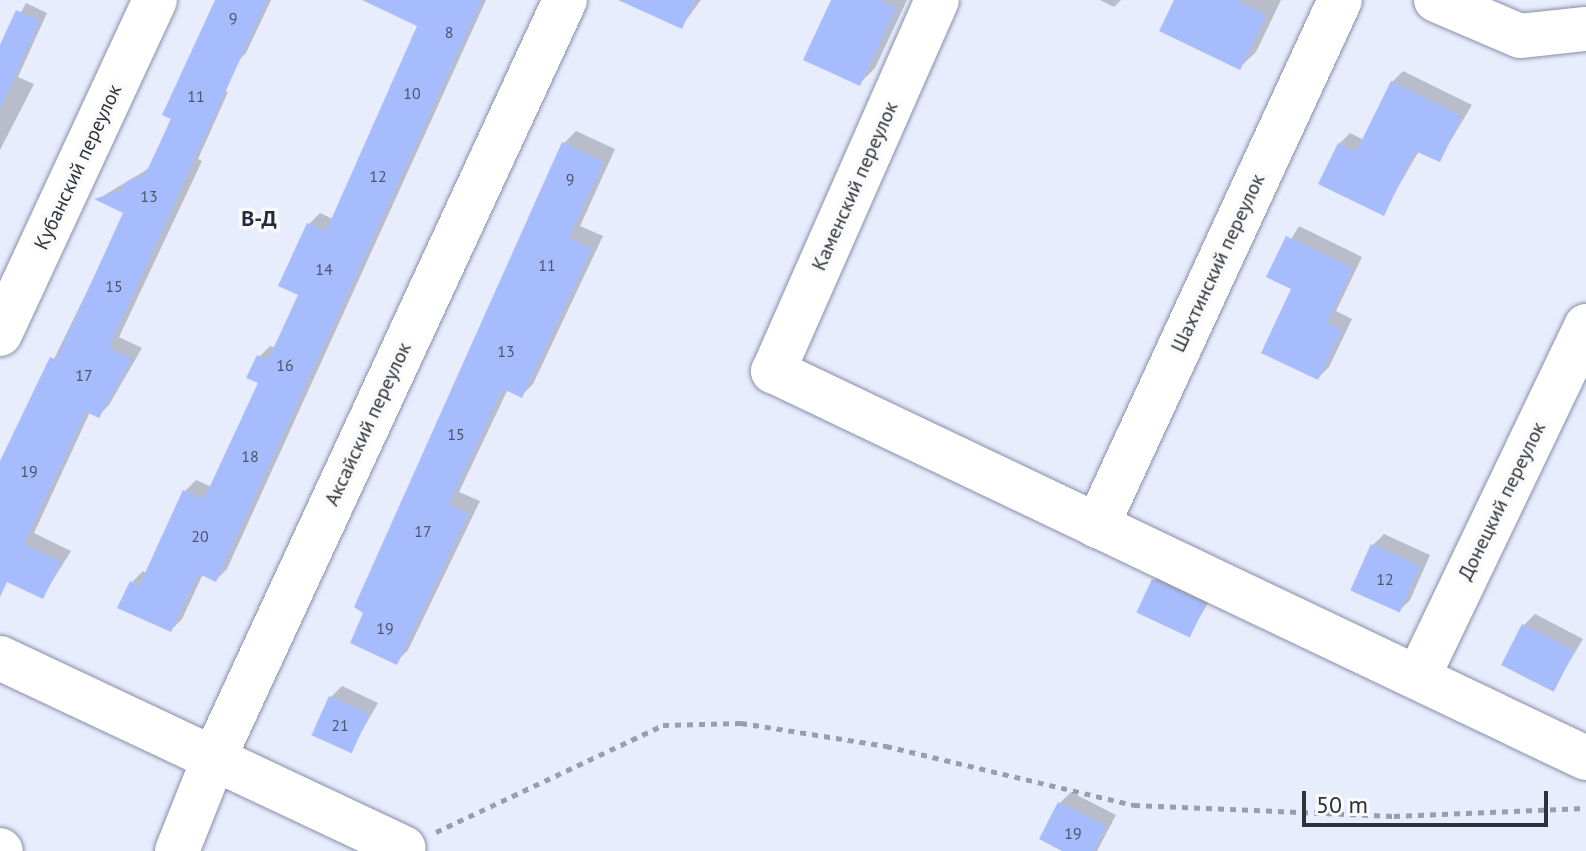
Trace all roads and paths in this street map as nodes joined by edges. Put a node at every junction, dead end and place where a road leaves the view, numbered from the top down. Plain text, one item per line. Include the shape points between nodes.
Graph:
1 (155, 0) edge
2 (565, 0) edge
3 (937, 0) edge
4 (1340, 0) edge
5 (1436, 0) edge
6 (1586, 29) edge
7 (1586, 326) edge
8 (0, 334) edge
9 (1097, 526) junction
10 (0, 658) edge
11 (1419, 675) junction
12 (214, 758) junction
13 (1586, 758) edge
14 (1586, 808) edge
15 (404, 848) joint
16 (177, 851) edge

1 - 8 street, Кубанский переулок
2 - 12 street, Аксайский переулок
3 - 9 street, Каменский переулок via 773,371
4 - 9 street, Шахтинский переулок
5 - 6 street via 1520,36
7 - 11 street, Донецкий переулок
9 - 11 street
10 - 12 street
11 - 13 street
12 - 15 street
12 - 16 street, Аксайский переулок
14 - 15 path via 1394,816 1134,805 886,746 741,723 663,725

